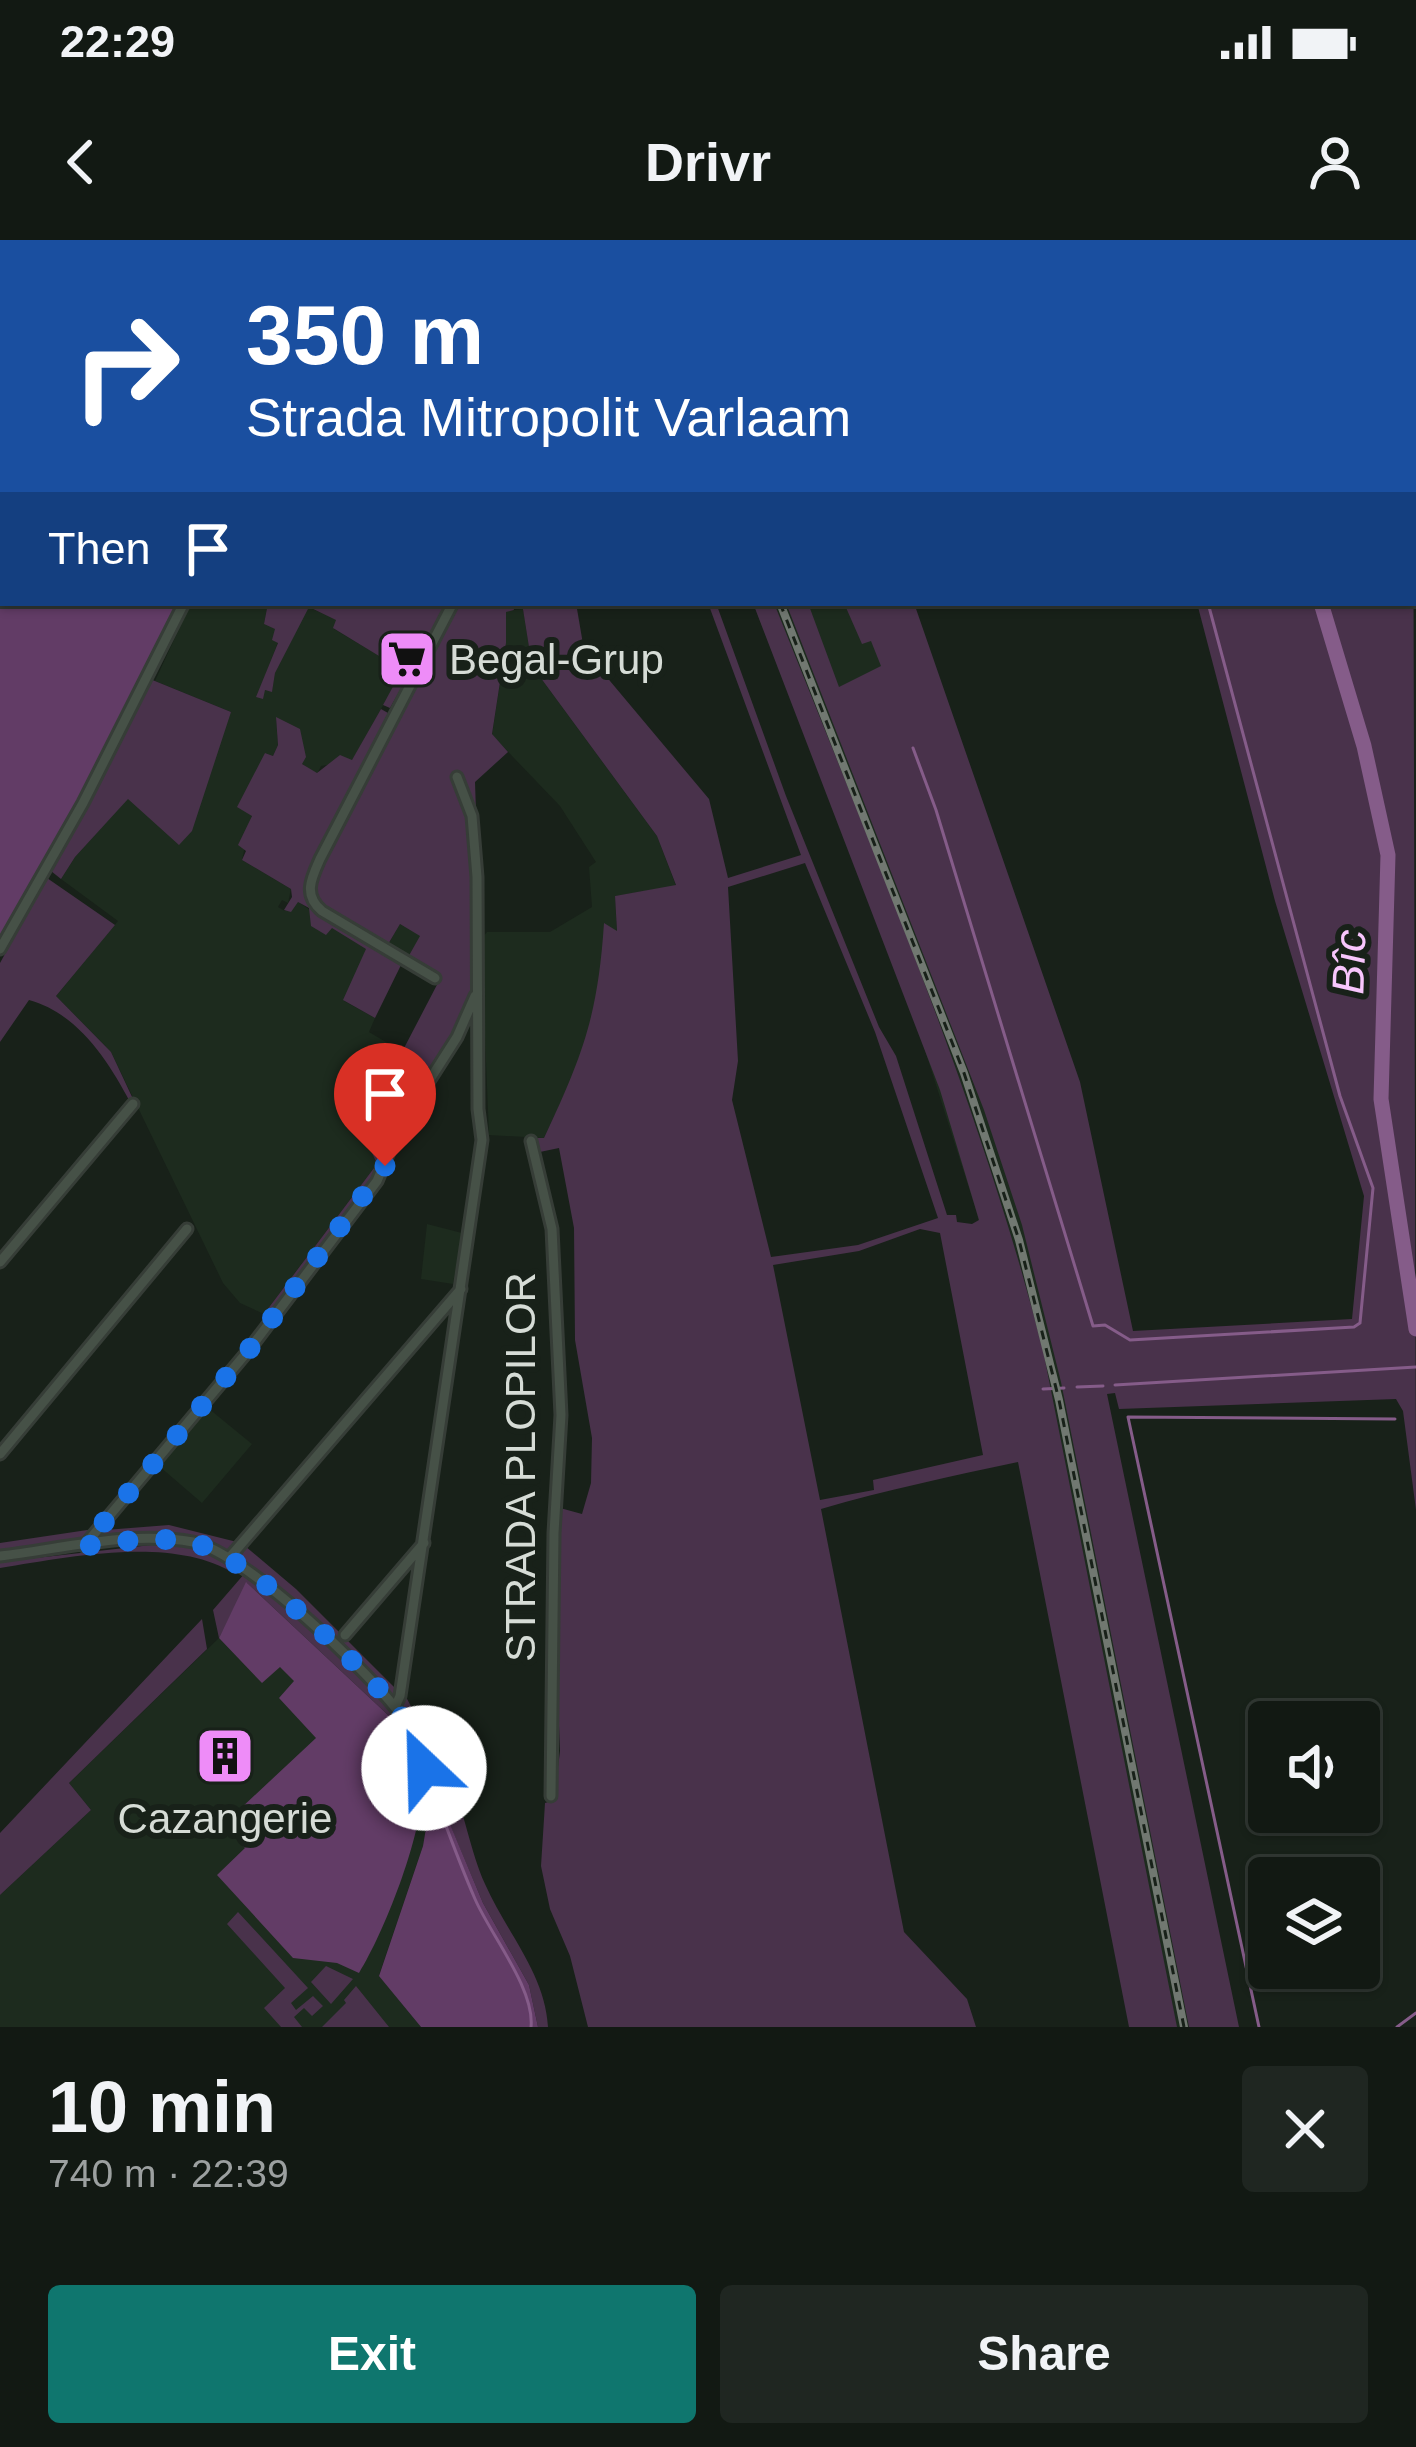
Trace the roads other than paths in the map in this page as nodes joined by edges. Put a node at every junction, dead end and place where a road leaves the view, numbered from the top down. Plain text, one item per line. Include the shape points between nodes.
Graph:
1 (182, 606) edge
2 (451, 606) edge
3 (458, 777) dead end
4 (0, 949) edge
5 (435, 978) dead end
6 (477, 993) junction
7 (133, 1104) dead end
8 (531, 1141) dead end
9 (188, 1229) dead end
10 (0, 1262) edge
11 (461, 1288) junction
12 (0, 1454) edge
13 (424, 1544) junction
14 (84, 1546) junction
15 (0, 1556) edge
16 (230, 1557) junction
17 (345, 1635) dead end
18 (395, 1707) junction
19 (424, 1768) dead end
20 (550, 1796) dead end

1 - 4 street
2 - 5 street via 309,893 322,911
3 - 6 street via 472,816
6 - 11 street via 482,1140
6 - 14 street via 377,1181
7 - 10 street
8 - 20 street, STRADA PLOPILOR via 552,1229 561,1415
9 - 12 street
11 - 13 street
11 - 16 street
13 - 17 street
13 - 18 street
14 - 15 street
14 - 16 street via 179,1541
16 - 18 street
18 - 19 street

